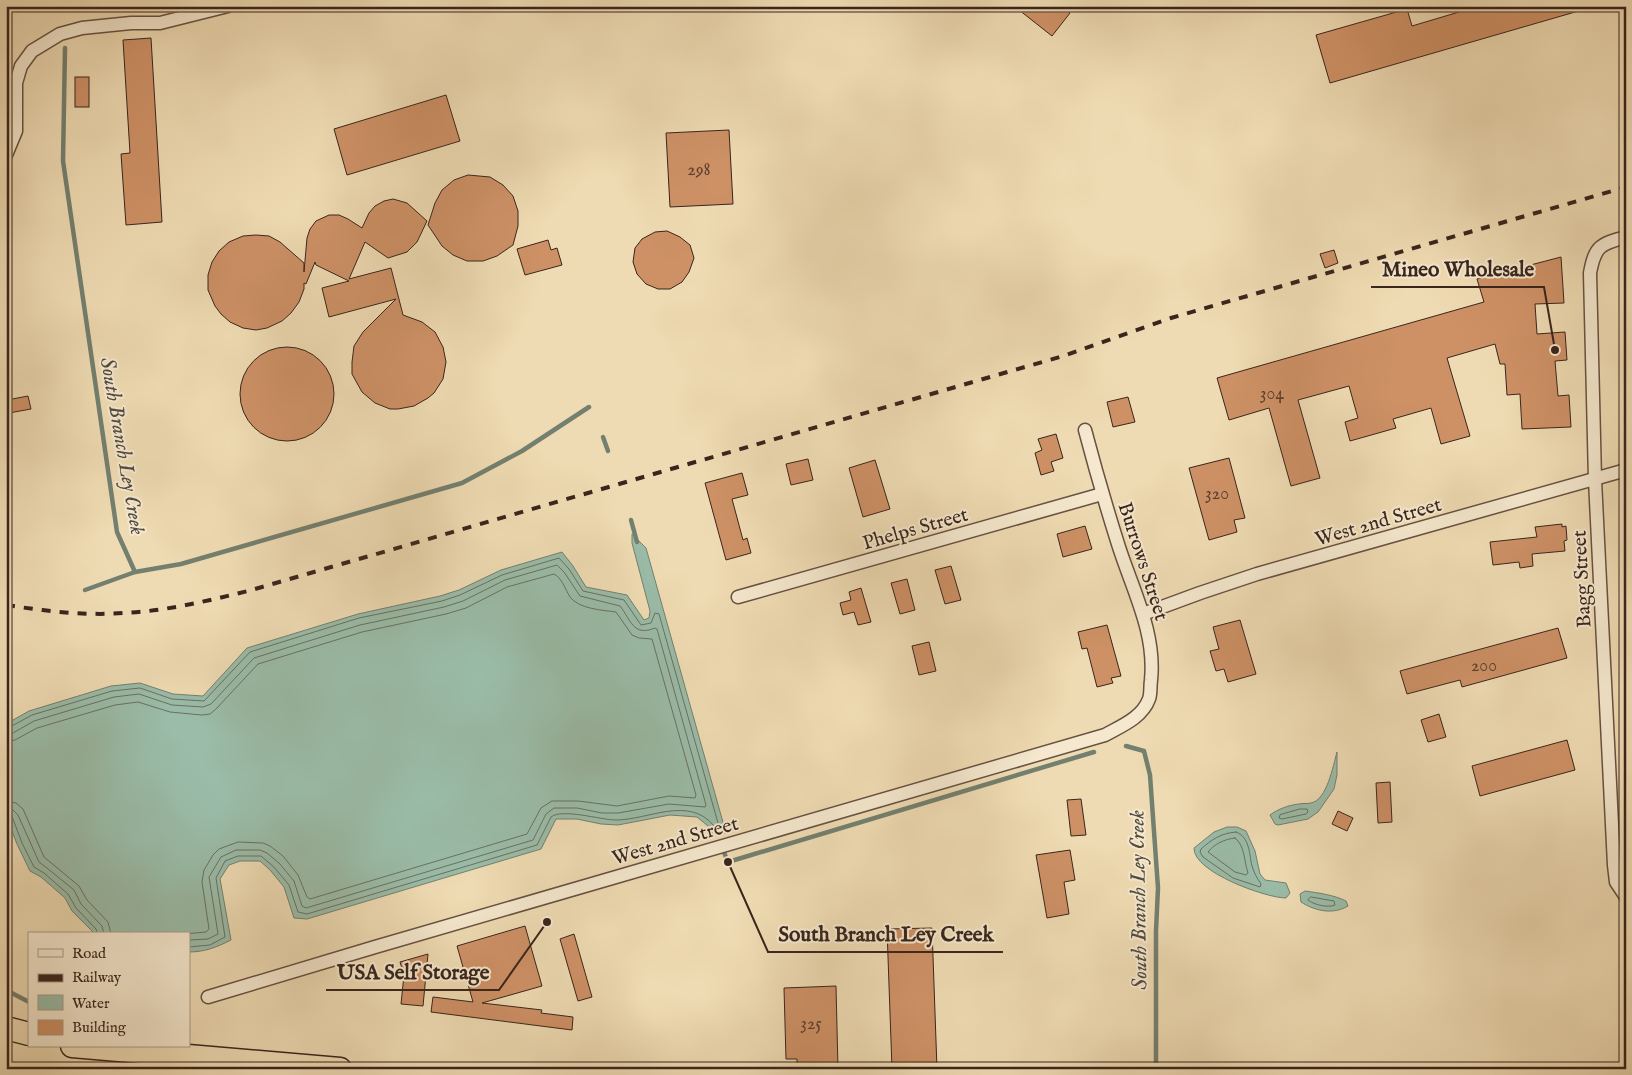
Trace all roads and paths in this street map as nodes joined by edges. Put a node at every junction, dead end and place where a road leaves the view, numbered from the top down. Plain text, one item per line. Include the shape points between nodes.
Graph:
1 (228, 6) edge
2 (6, 155) edge
3 (1626, 237) edge
4 (1085, 430) dead end
5 (1626, 470) edge
6 (1595, 480) junction
7 (1102, 494) junction
8 (738, 597) dead end
9 (1144, 614) junction
10 (1146, 706) joint
11 (1625, 896) edge
12 (208, 997) dead end
13 (6, 1028) edge
14 (28, 1034) edge
15 (6, 1040) edge
16 (28, 1042) edge
17 (90, 1048) edge
18 (340, 1069) edge

1 - 2 street via 160,22 82,28 60,34 32,51 21,66 16,83 16,131
3 - 6 street, Bagg Street via 1604,243 1592,258 1590,273
4 - 7 street, Burrows Street
5 - 6 street, West 2nd Street
6 - 9 street, West 2nd Street via 1256,574
6 - 11 street, Bagg Street via 1614,865 1616,882
7 - 8 street, Phelps Street
7 - 9 street, Burrows Street
9 - 10 street, Burrows Street via 1152,666
10 - 12 street, West 2nd Street via 1131,721 1105,734
13 - 14 highway
15 - 16 highway
17 - 18 highway

